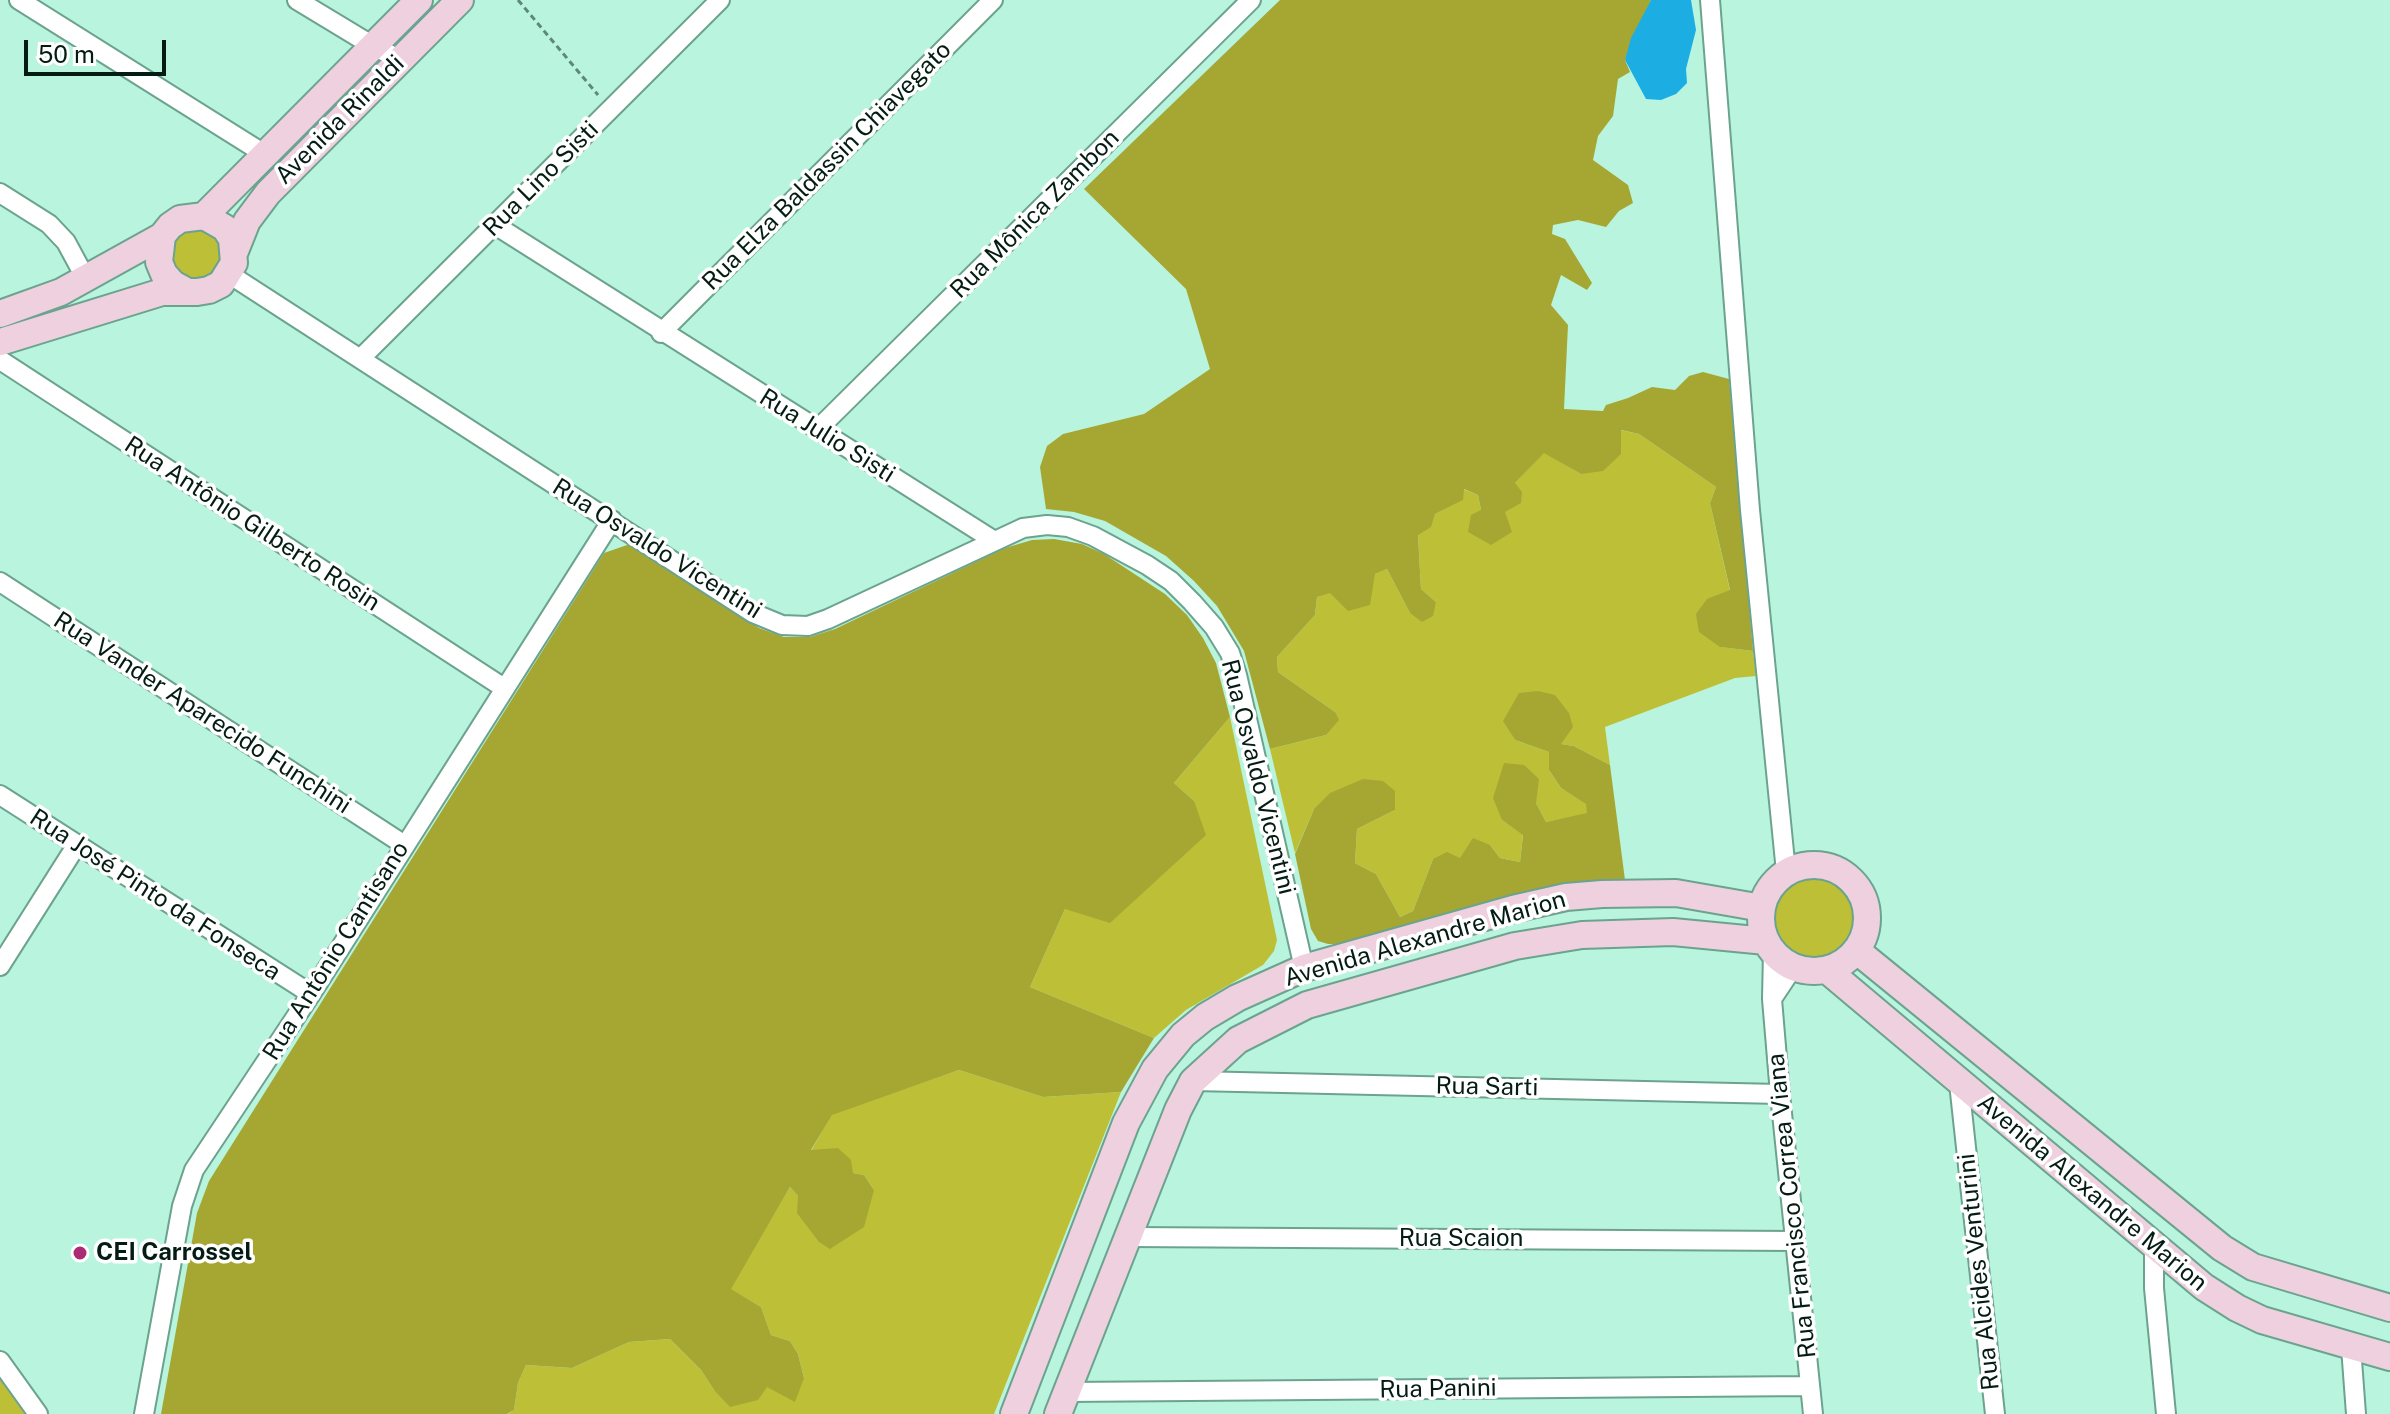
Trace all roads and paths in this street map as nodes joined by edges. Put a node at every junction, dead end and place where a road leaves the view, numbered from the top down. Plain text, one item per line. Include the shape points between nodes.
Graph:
1 (19, 0) edge
2 (297, 0) edge
3 (419, 0) edge
4 (460, 0) edge
5 (518, 0) edge
6 (720, 0) edge
7 (993, 0) edge
8 (1251, 0) edge
9 (1710, 0) edge
10 (373, 46) junction
11 (399, 59) junction
12 (611, 110) junction
13 (266, 155) junction
14 (0, 193) edge
15 (204, 216) junction
16 (495, 225) junction
17 (162, 236) junction
18 (232, 262) junction
19 (86, 279) junction
20 (184, 290) junction
21 (0, 314) edge
22 (661, 333) junction
23 (0, 342) edge
24 (361, 358) junction
25 (0, 360) edge
26 (818, 429) junction
27 (612, 520) junction
28 (993, 540) junction
29 (0, 582) edge
30 (504, 688) junction
31 (0, 795) edge
32 (403, 844) junction
33 (76, 846) junction
34 (1786, 872) junction
35 (1762, 908) junction
36 (1856, 950) junction
37 (1778, 953) junction
38 (0, 966) edge
39 (1304, 968) junction
40 (1827, 970) junction
41 (311, 994) junction
42 (1772, 999) junction
43 (1193, 1081) junction
44 (1959, 1083) junction
45 (1780, 1094) junction
46 (1127, 1237) junction
47 (1795, 1241) junction
48 (2154, 1247) junction
49 (2390, 1308) edge
50 (2351, 1347) junction
51 (2390, 1357) edge
52 (0, 1361) edge
53 (1810, 1386) junction
54 (1062, 1403) edge
55 (38, 1414) edge
56 (144, 1414) edge
57 (1014, 1414) edge
58 (1813, 1414) edge
59 (1995, 1414) edge
60 (2166, 1414) edge
61 (2356, 1414) edge

1 - 13 street
2 - 10 street
3 - 10 street, Avenida Rinaldi
4 - 11 street, Avenida Rinaldi
5 - 12 path
6 - 12 street, Rua Lino Sisti
7 - 22 street, Rua Elza Baldassin Chiavegato
8 - 26 street, Rua Mônica Zambon
9 - 34 street via 1750,510
10 - 11 street
10 - 13 street, Avenida Rinaldi
11 - 18 street, Avenida Rinaldi via 268,193 247,221
12 - 16 street, Rua Lino Sisti
13 - 15 street, Avenida Rinaldi
14 - 19 street via 49,224 66,242
15 - 17 street via 180,219
15 - 18 street via 225,228
16 - 22 street, Rua Julio Sisti
16 - 24 street, Rua Lino Sisti
17 - 19 street
17 - 20 street via 159,262 164,274
18 - 20 street via 221,284 197,292
18 - 24 street, Rua Osvaldo Vicentini
19 - 21 street
20 - 23 street via 162,292
22 - 26 street, Rua Julio Sisti
24 - 27 street, Rua Osvaldo Vicentini
25 - 30 street, Rua Antônio Gilberto Rosin
26 - 28 street, Rua Julio Sisti
27 - 28 street, Rua Osvaldo Vicentini via 753,613 782,625 808,626 828,619
27 - 30 street, Rua Antônio Cantisano
28 - 39 street, Rua Osvaldo Vicentini via 1047,525 1093,536 1171,581 1214,627 1237,675
29 - 32 street, Rua Vander Aparecido Funchini
30 - 32 street, Rua Antônio Cantisano
31 - 33 street, Rua José Pinto da Fonseca
32 - 41 street, Rua Antônio Cantisano
33 - 38 street
33 - 41 street, Rua José Pinto da Fonseca
34 - 35 street via 1774,882
34 - 36 street via 1821,865 1853,882 1867,916
35 - 37 street via 1761,925
35 - 39 street, Avenida Alexandre Marion via 1676,893 1566,897
36 - 40 street
36 - 49 street, Avenida Alexandre Marion via 2222,1248 2253,1267
37 - 40 street via 1809,971
37 - 42 street, Rua Francisco Correa Viana
37 - 42 street
37 - 43 street, Avenida Alexandre Marion via 1673,932 1582,935 1515,946 1307,1005 1238,1040
39 - 57 street, Avenida Alexandre Marion via 1205,1017 1155,1069 1126,1123
40 - 44 street, Avenida Alexandre Marion
41 - 56 street, Rua Antônio Cantisano via 194,1170 182,1206
42 - 45 street, Rua Francisco Correa Viana
43 - 45 street, Rua Sarti
43 - 46 street, Avenida Alexandre Marion
44 - 48 street, Avenida Alexandre Marion
44 - 59 street, Rua Alcides Venturini
45 - 47 street, Rua Francisco Correa Viana
46 - 47 street, Rua Scaion
46 - 54 street, Avenida Alexandre Marion
47 - 53 street, Rua Francisco Correa Viana
48 - 50 street, Avenida Alexandre Marion via 2237,1308
48 - 60 street
50 - 51 street, Avenida Alexandre Marion
50 - 61 street
52 - 55 street
53 - 54 street, Rua Panini
53 - 58 street, Rua Francisco Correa Viana

